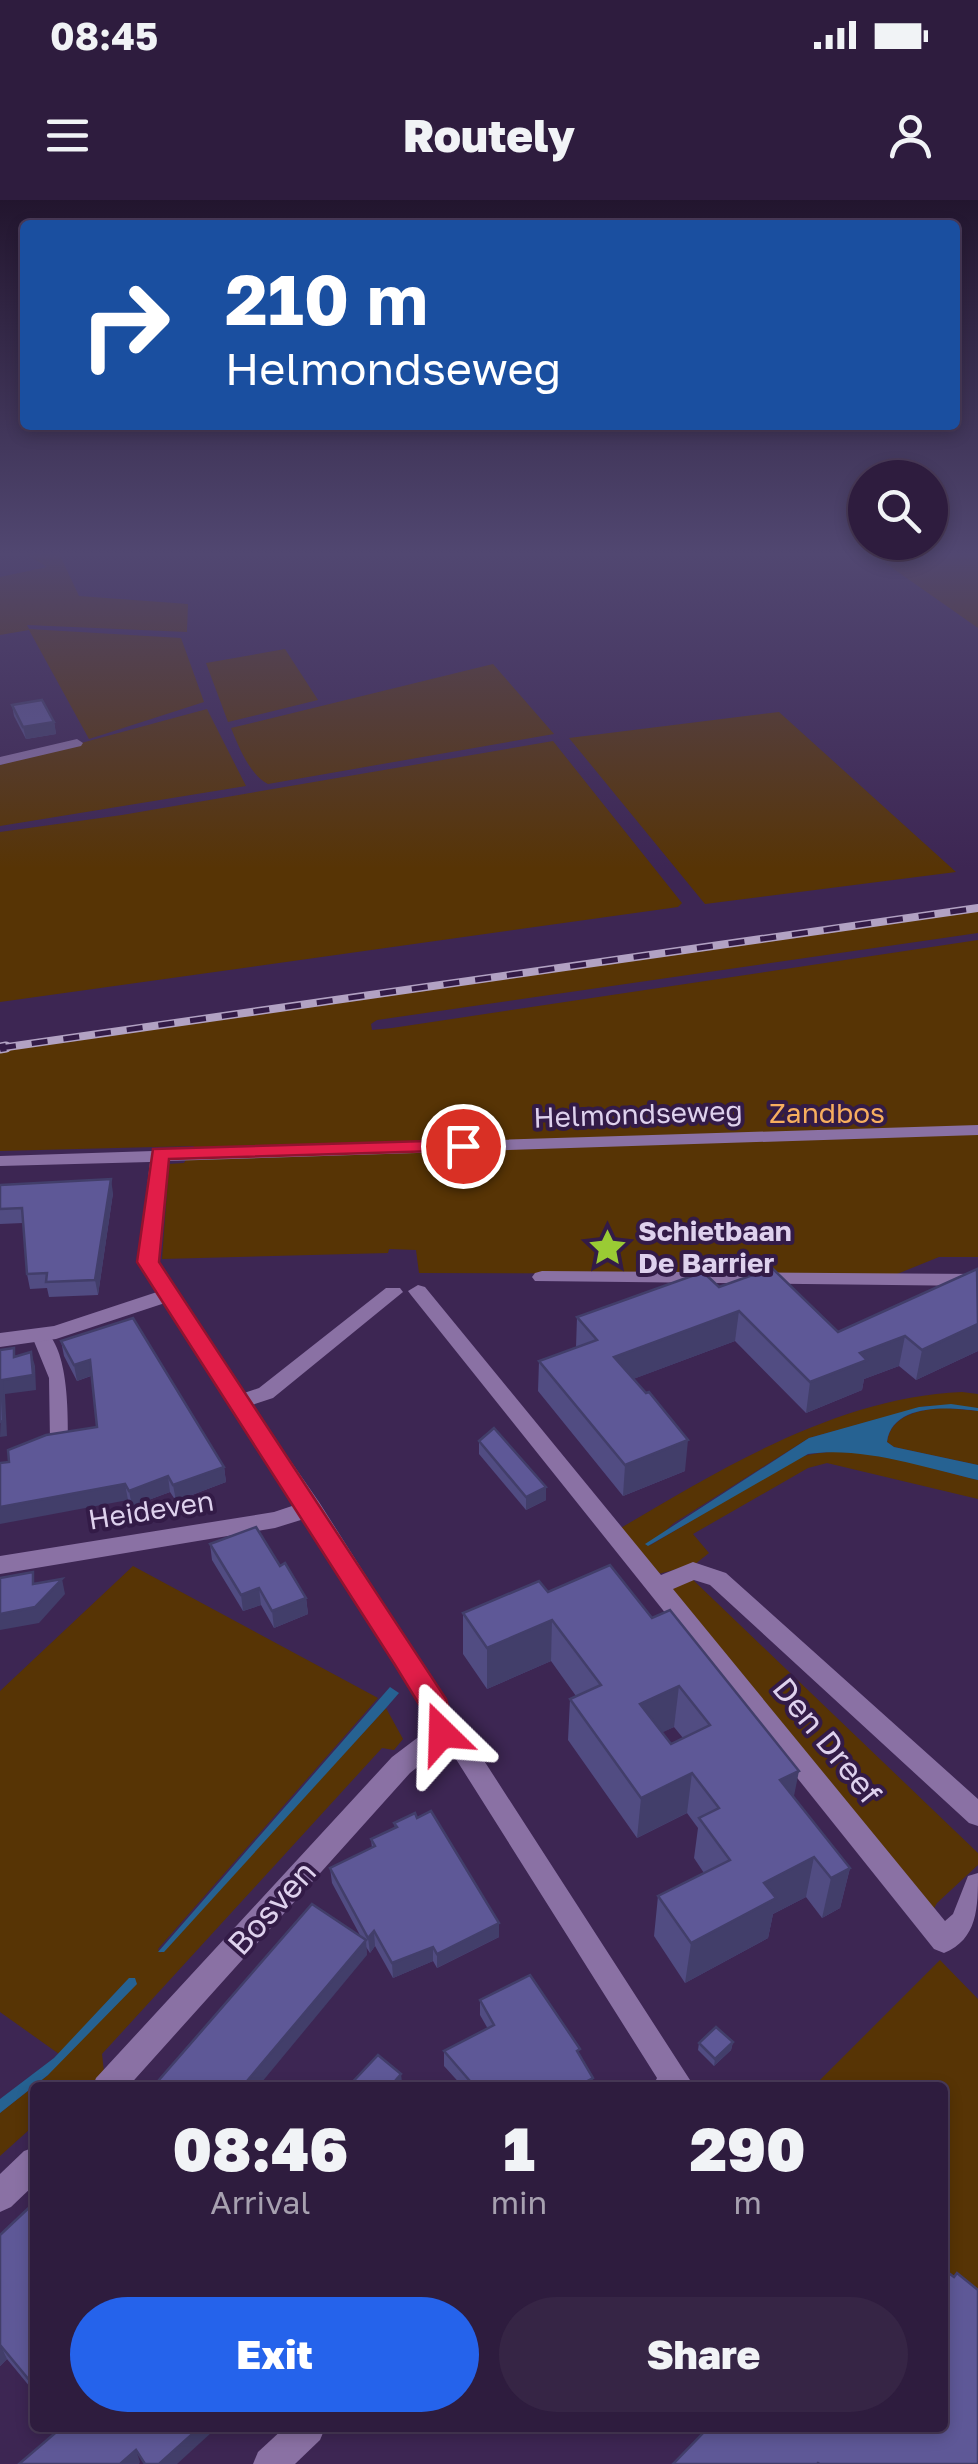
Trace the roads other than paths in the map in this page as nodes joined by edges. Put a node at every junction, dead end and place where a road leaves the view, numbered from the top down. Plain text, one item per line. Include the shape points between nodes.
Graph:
1 (77, 743) dead end
2 (0, 761) edge
3 (978, 1130) edge
4 (160, 1153) junction
5 (0, 1161) edge
6 (542, 1277) dead end
7 (978, 1280) edge
8 (170, 1295) junction
9 (40, 1334) junction
10 (0, 1340) edge
11 (240, 1402) junction
12 (59, 1441) edge
13 (311, 1508) junction
14 (0, 1565) edge
15 (656, 1587) junction
16 (442, 1733) junction
17 (978, 1815) edge
18 (978, 1885) edge
19 (962, 1932) edge
20 (112, 2082) edge
21 (673, 2082) edge
22 (30, 2167) edge
23 (0, 2196) edge
24 (304, 2432) edge
25 (270, 2464) edge

1 - 2 street
3 - 4 street, Helmondseweg
4 - 5 street, Helmondseweg
4 - 8 street via 148,1262
6 - 7 street
8 - 9 street
8 - 11 street
9 - 10 street
9 - 12 lane via 58,1378
11 - 13 street
11 - 15 street, Den Dreef via 266,1392 405,1292
13 - 14 street, Heideven via 275,1520
13 - 16 street via 436,1707
15 - 17 street, Den Dreef via 693,1571 718,1579
15 - 19 street, Den Dreef
16 - 20 street, Bosven via 401,1765
16 - 21 street via 463,1749
18 - 19 street
22 - 23 street
24 - 25 street

